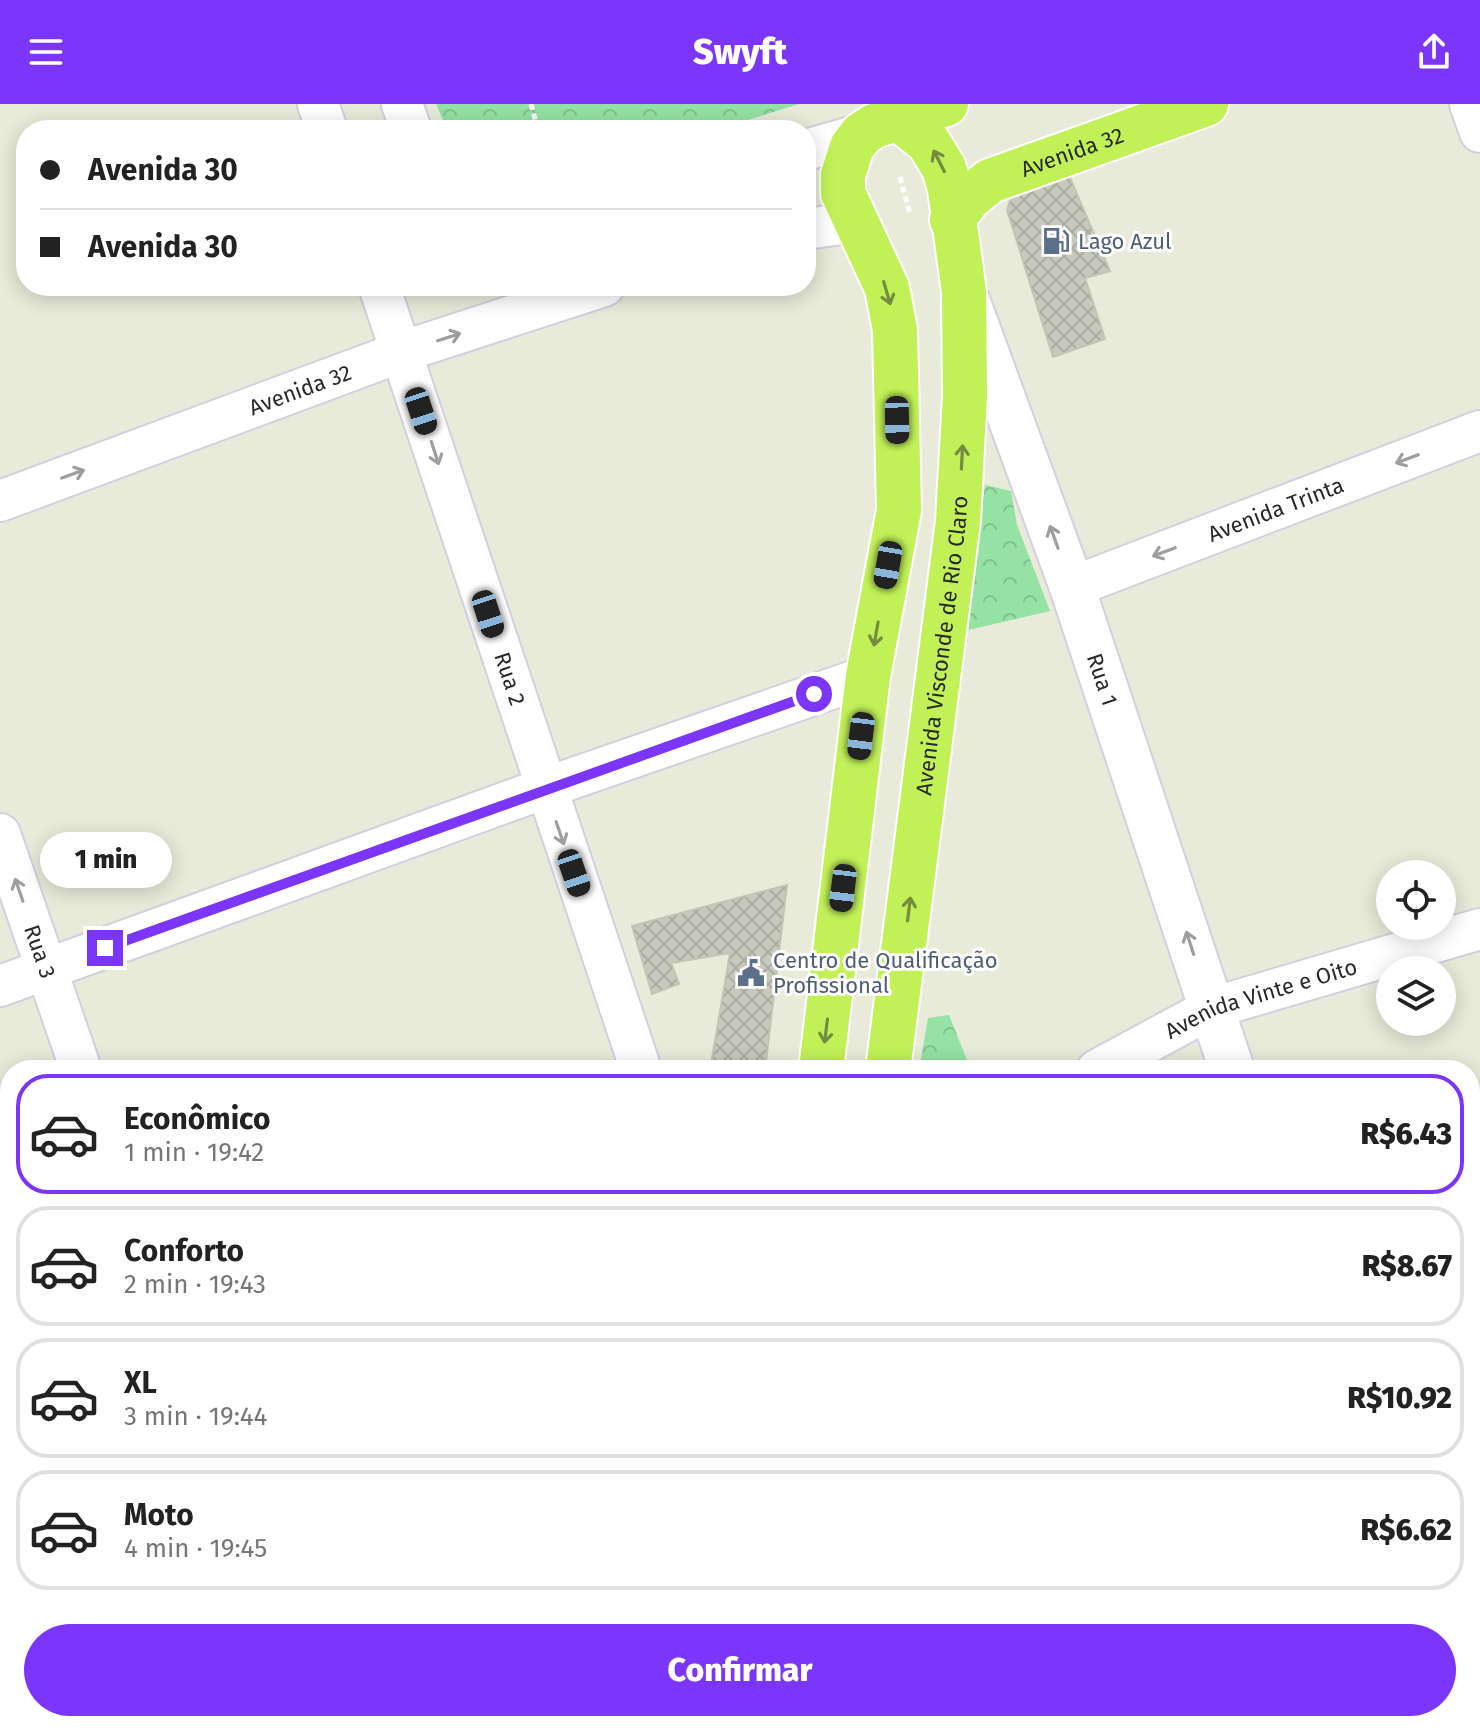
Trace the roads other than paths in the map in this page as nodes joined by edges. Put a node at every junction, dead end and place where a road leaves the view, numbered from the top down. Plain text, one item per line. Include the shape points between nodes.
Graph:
1 (946, 104) edge
2 (1206, 104) edge
3 (1470, 104) edge
4 (880, 126) junction
5 (1480, 132) edge
6 (816, 147) edge
7 (952, 220) junction
8 (856, 222) junction
9 (816, 228) edge
10 (964, 292) junction
11 (382, 296) edge
12 (573, 296) edge
13 (401, 352) junction
14 (1480, 431) edge
15 (0, 501) edge
16 (1072, 587) junction
17 (868, 676) junction
18 (545, 788) junction
19 (0, 834) edge
20 (1480, 929) edge
21 (46, 969) junction
22 (0, 986) edge
23 (1212, 1008) junction
24 (78, 1060) edge
25 (638, 1060) edge
26 (822, 1060) edge
27 (889, 1060) edge
28 (1116, 1060) edge
29 (1229, 1060) edge

1 - 4 main road
2 - 7 main road, Avenida 32 via 990,181
3 - 5 street
4 - 6 street
7 -> 4 main road, Avenida Visconde de Rio Claro via 950,189 938,155 928,142
4 - 8 main road via 852,147 843,175 843,193
7 - 10 main road, Avenida Visconde de Rio Claro
8 - 9 street
8 -> 17 main road via 887,288 895,330 899,510
16 -> 10 street, Rua 1
27 -> 10 main road, Avenida Visconde de Rio Claro via 958,521
11 - 13 street, Rua 2
13 -> 12 street, Avenida 32
15 -> 13 street, Avenida 32
13 -> 18 street, Rua 2
14 -> 16 street, Avenida Trinta
23 -> 16 street, Rua 1
17 - 18 street
17 -> 26 main road
18 - 21 street
18 -> 25 street, Rua 2
21 -> 19 street, Rua 3
20 - 23 street, Avenida Vinte e Oito
21 - 22 street
21 - 24 street, Rua 3
23 - 28 street, Avenida Vinte e Oito
23 - 29 street, Rua 1

